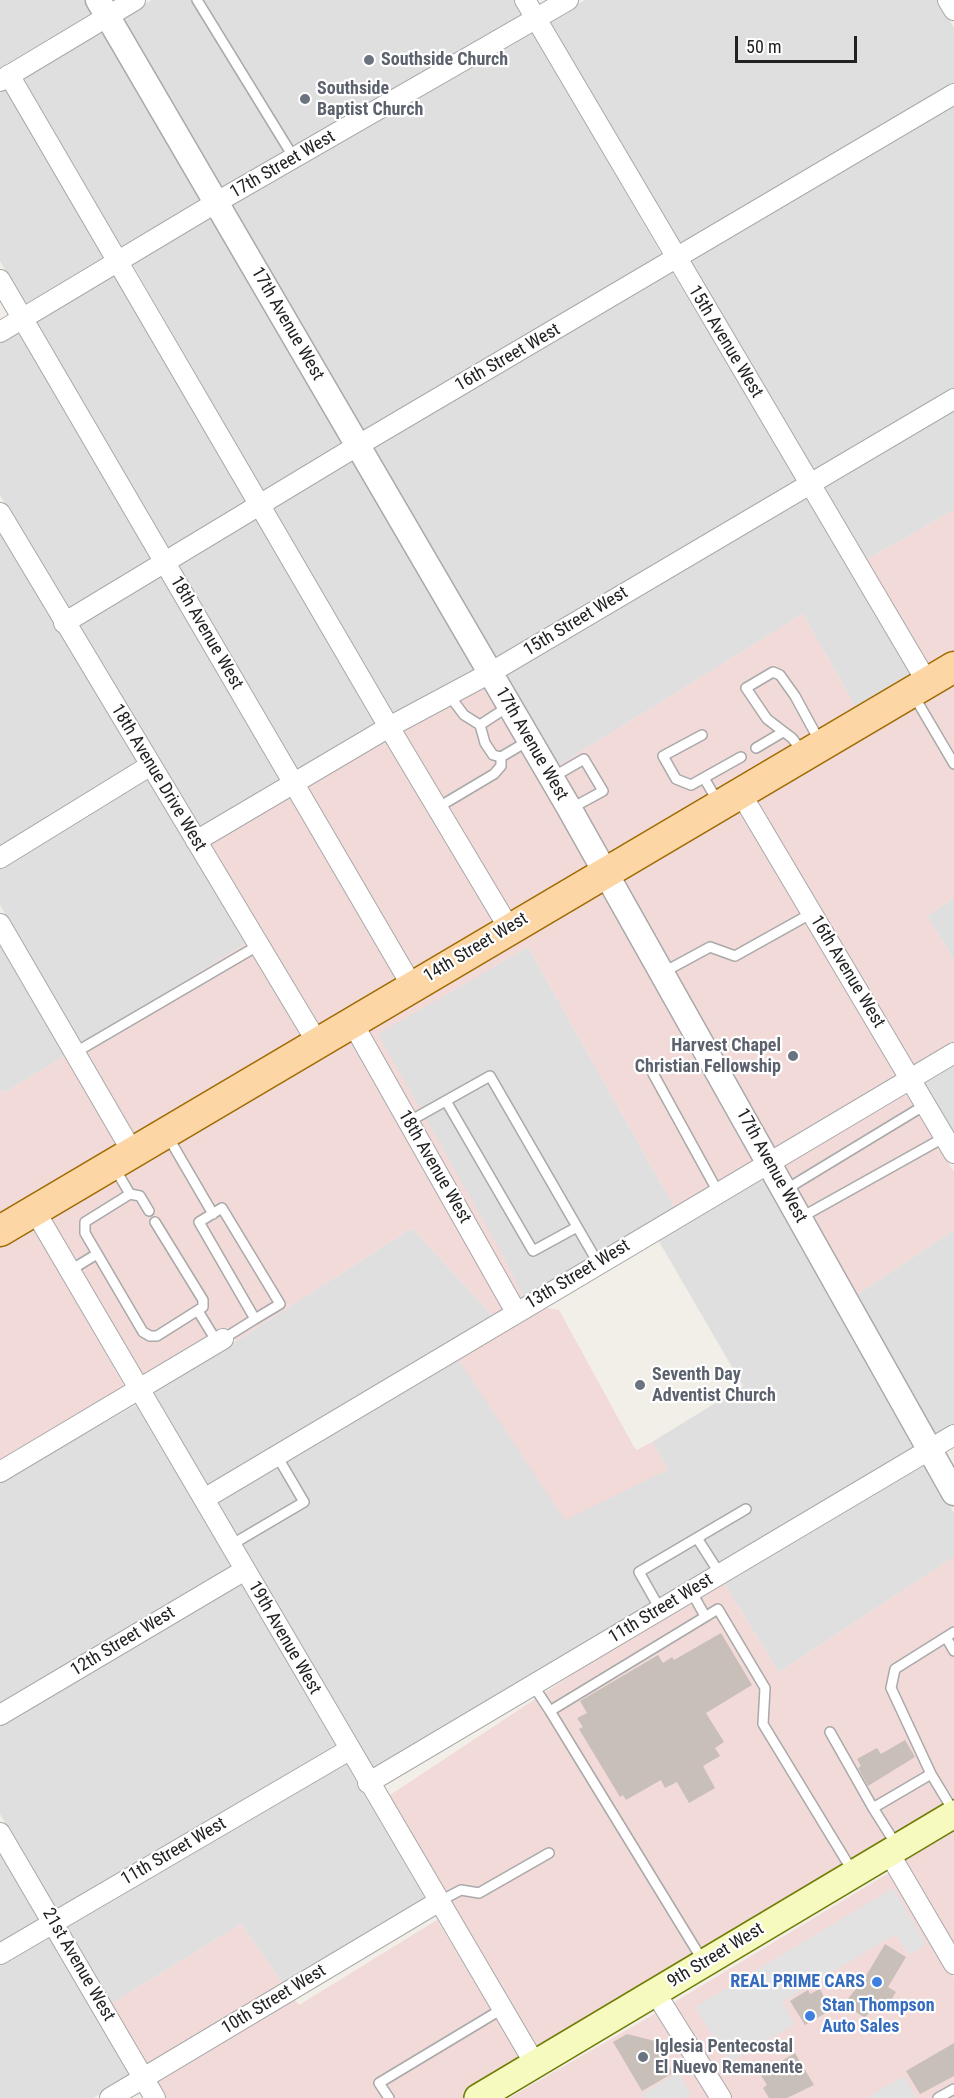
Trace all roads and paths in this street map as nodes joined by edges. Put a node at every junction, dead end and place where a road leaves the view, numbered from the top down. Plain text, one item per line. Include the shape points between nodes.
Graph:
1 (135, 0) edge
2 (197, 0) edge
3 (525, 0) edge
4 (568, 0) edge
5 (948, 0) edge
6 (103, 8) edge
7 (954, 10) edge
8 (536, 19) junction
9 (5, 78) edge
10 (954, 94) edge
11 (294, 158) junction
12 (217, 202) junction
13 (675, 260) junction
14 (119, 261) junction
15 (0, 280) edge
16 (22, 319) junction
17 (0, 332) edge
18 (954, 399) edge
19 (357, 446) junction
20 (810, 484) junction
21 (260, 506) junction
22 (0, 513) edge
23 (165, 562) junction
24 (64, 623) junction
25 (954, 667) edge
26 (490, 673) junction
27 (919, 687) junction
28 (450, 695) junction
29 (509, 706) junction
30 (480, 725) junction
31 (389, 727) junction
32 (783, 732) junction
33 (702, 735) dead end
34 (530, 741) junction
35 (756, 748) dead end
36 (813, 749) junction
37 (501, 757) junction
38 (741, 758) dead end
39 (954, 764) edge
40 (151, 765) junction
41 (551, 778) junction
42 (704, 778) junction
43 (292, 783) junction
44 (730, 798) junction
45 (437, 808) junction
46 (570, 810) junction
47 (196, 841) junction
48 (0, 858) edge
49 (605, 872) junction
50 (812, 913) junction
51 (0, 924) edge
52 (509, 928) junction
53 (259, 945) junction
54 (662, 973) junction
55 (412, 986) junction
56 (351, 1022) junction
57 (317, 1042) junction
58 (76, 1052) junction
59 (954, 1053) edge
60 (650, 1068) dead end
61 (910, 1079) junction
62 (446, 1101) junction
63 (926, 1105) junction
64 (408, 1122) junction
65 (166, 1133) junction
66 (949, 1145) edge
67 (123, 1158) junction
68 (769, 1162) junction
69 (785, 1190) junction
70 (718, 1192) junction
71 (130, 1194) junction
72 (35, 1211) junction
73 (149, 1211) dead end
74 (213, 1214) junction
75 (800, 1218) junction
76 (155, 1221) dead end
77 (577, 1227) junction
78 (0, 1232) edge
79 (97, 1254) junction
80 (598, 1263) junction
81 (69, 1271) junction
82 (198, 1311) junction
83 (516, 1312) junction
84 (255, 1319) junction
85 (220, 1340) junction
86 (138, 1389) junction
87 (954, 1435) edge
88 (928, 1449) junction
89 (277, 1456) junction
90 (0, 1472) edge
91 (954, 1493) edge
92 (204, 1499) junction
93 (746, 1509) dead end
94 (697, 1538) junction
95 (231, 1545) junction
96 (245, 1570) junction
97 (720, 1574) junction
98 (691, 1591) junction
99 (660, 1609) junction
100 (705, 1616) junction
101 (950, 1634) edge
102 (954, 1651) edge
103 (533, 1685) junction
104 (550, 1711) junction
105 (0, 1715) edge
106 (830, 1732) dead end
107 (349, 1750) junction
108 (932, 1774) junction
109 (368, 1783) junction
110 (873, 1808) junction
111 (954, 1813) edge
112 (0, 1833) edge
113 (894, 1850) junction
114 (549, 1853) dead end
115 (854, 1874) junction
116 (438, 1902) junction
117 (52, 1922) junction
118 (0, 1953) edge
119 (704, 1963) junction
120 (954, 1964) edge
121 (655, 1992) junction
122 (502, 2009) junction
123 (535, 2064) junction
124 (143, 2078) junction
125 (954, 2088) edge
126 (110, 2098) edge
127 (155, 2098) edge
128 (389, 2098) edge
129 (478, 2098) edge
130 (721, 2098) edge
131 (938, 2098) edge

1 - 6 street
2 - 11 lane
3 - 8 street, 15th Avenue West
4 - 8 street, 17th Street West
5 - 7 street
6 - 9 street
6 - 12 street, 17th Avenue West
8 - 11 street, 17th Street West
8 - 13 street, 15th Avenue West
9 - 14 street
10 - 13 street, 16th Street West
11 - 12 street, 17th Street West
12 - 14 street, 17th Street West
12 - 19 street, 17th Avenue West
13 - 19 street, 16th Street West
13 - 20 street, 15th Avenue West
14 - 16 street, 17th Street West
14 - 21 street
15 - 16 street, 18th Avenue West
16 - 17 street, 17th Street West
16 - 23 street, 18th Avenue West
18 - 20 street, 15th Street West
19 - 21 street, 16th Street West
19 - 26 street, 17th Avenue West
20 - 26 street, 15th Street West
20 - 27 street, 15th Avenue West
21 - 23 street, 16th Street West
21 - 31 street
22 - 24 street, 18th Avenue Drive West
23 - 24 street, 16th Street West
23 - 43 street, 18th Avenue West
24 - 40 street, 18th Avenue Drive West
25 - 27 main road, 14th Street West
26 - 28 street, 15th Street West
26 - 29 street, 17th Avenue West
27 - 36 main road, 14th Street West
27 - 39 lane
28 - 30 lane via 464,715
28 - 31 street, 15th Street West
29 - 30 lane
29 - 34 street, 17th Avenue West
30 - 37 lane via 485,744
31 - 43 street, 15th Street West
31 - 45 street
32 - 35 lane
32 - 36 lane
32 - 36 lane via 767,719 746,688 773,672 780,675 795,696
33 - 42 lane via 663,756 676,779 691,785
34 - 37 lane
34 - 41 street, 17th Avenue West
36 - 44 main road, 14th Street West
37 - 45 lane via 501,766 494,774
38 - 42 lane
40 - 47 street, 18th Avenue Drive West
40 - 48 street
41 - 46 street, 17th Avenue West
41 - 46 lane via 584,759 589,767 603,791
42 - 44 lane
43 - 47 street, 15th Street West
43 - 55 street, 18th Avenue West
44 - 49 main road, 14th Street West
44 - 50 street, 16th Avenue West
45 - 52 street
46 - 49 street, 17th Avenue West
47 - 53 street, 18th Avenue Drive West
49 - 52 main road, 14th Street West
49 - 54 street, 17th Avenue West
50 - 54 lane via 735,956 710,947
50 - 61 street, 16th Avenue West
51 - 58 street
52 - 55 main road, 14th Street West
53 - 57 street, 18th Avenue Drive West
53 - 58 lane
54 - 68 street, 17th Avenue West
55 - 56 main road, 14th Street West
56 - 57 main road, 14th Street West
56 - 64 street, 18th Avenue West
57 - 65 main road, 14th Street West
58 - 67 street
59 - 61 street, 13th Street West
60 - 70 lane
61 - 63 street, 16th Avenue West
61 - 68 street, 13th Street West
62 - 64 lane
62 - 77 lane via 533,1251
62 - 77 lane via 490,1076
63 - 66 street, 16th Avenue West
63 - 69 lane
64 - 83 street, 18th Avenue West
65 - 67 main road, 14th Street West
65 - 74 lane
66 - 75 lane
67 - 71 lane
67 - 72 main road, 14th Street West
68 - 69 street, 17th Avenue West
68 - 70 street, 13th Street West
69 - 75 street, 17th Avenue West
70 - 80 street, 13th Street West
71 - 73 lane via 140,1196
71 - 79 lane via 85,1222 85,1233
72 - 78 main road, 14th Street West
72 - 81 street, 19th Avenue West
74 - 84 lane via 199,1222
74 - 84 lane via 222,1208 280,1304
75 - 88 street, 17th Avenue West
76 - 82 lane via 203,1300
77 - 80 lane
79 - 81 lane
79 - 82 lane via 143,1332 150,1336 157,1336
80 - 83 street, 13th Street West
81 - 86 street, 19th Avenue West
82 - 85 lane
83 - 89 street, 13th Street West
84 - 85 lane
85 - 86 street
86 - 90 street
86 - 92 street, 19th Avenue West
87 - 88 street, 11th Street West
88 - 91 street, 17th Avenue West
88 - 97 street, 11th Street West
89 - 92 street, 13th Street West
89 - 95 lane via 304,1502
92 - 95 street, 19th Avenue West
93 - 94 lane
94 - 97 lane
94 - 99 lane via 639,1572
95 - 96 street, 19th Avenue West
96 - 105 street, 12th Street West
96 - 107 street, 19th Avenue West
97 - 98 street, 11th Street West
98 - 99 street, 11th Street West
98 - 100 lane
99 - 103 street, 11th Street West
100 - 104 lane
100 - 115 lane via 718,1609 765,1688 764,1724
101 - 102 lane
101 - 108 lane via 894,1669 891,1688
103 - 104 lane
103 - 109 street, 11th Street West
104 - 119 lane
106 - 110 lane
107 - 109 street, 19th Avenue West
107 - 117 street, 11th Street West
108 - 110 lane
108 - 111 lane
109 - 116 street, 19th Avenue West
110 - 113 lane
111 - 113 main road, 9th Street West
112 - 117 street, 21st Avenue West
113 - 115 main road, 9th Street West
113 - 120 street
114 - 116 lane via 479,1893 461,1890
115 - 119 main road, 9th Street West
116 - 122 street, 19th Avenue West
116 - 124 street, 10th Street West
117 - 118 street, 11th Street West
117 - 124 street, 21st Avenue West
119 - 121 main road, 9th Street West
121 - 123 main road, 9th Street West
121 - 130 street
122 - 123 street, 19th Avenue West
122 - 128 lane via 379,2083
123 - 129 main road, 9th Street West
124 - 126 street, 10th Street West
124 - 127 street, 21st Avenue West
125 - 131 lane

